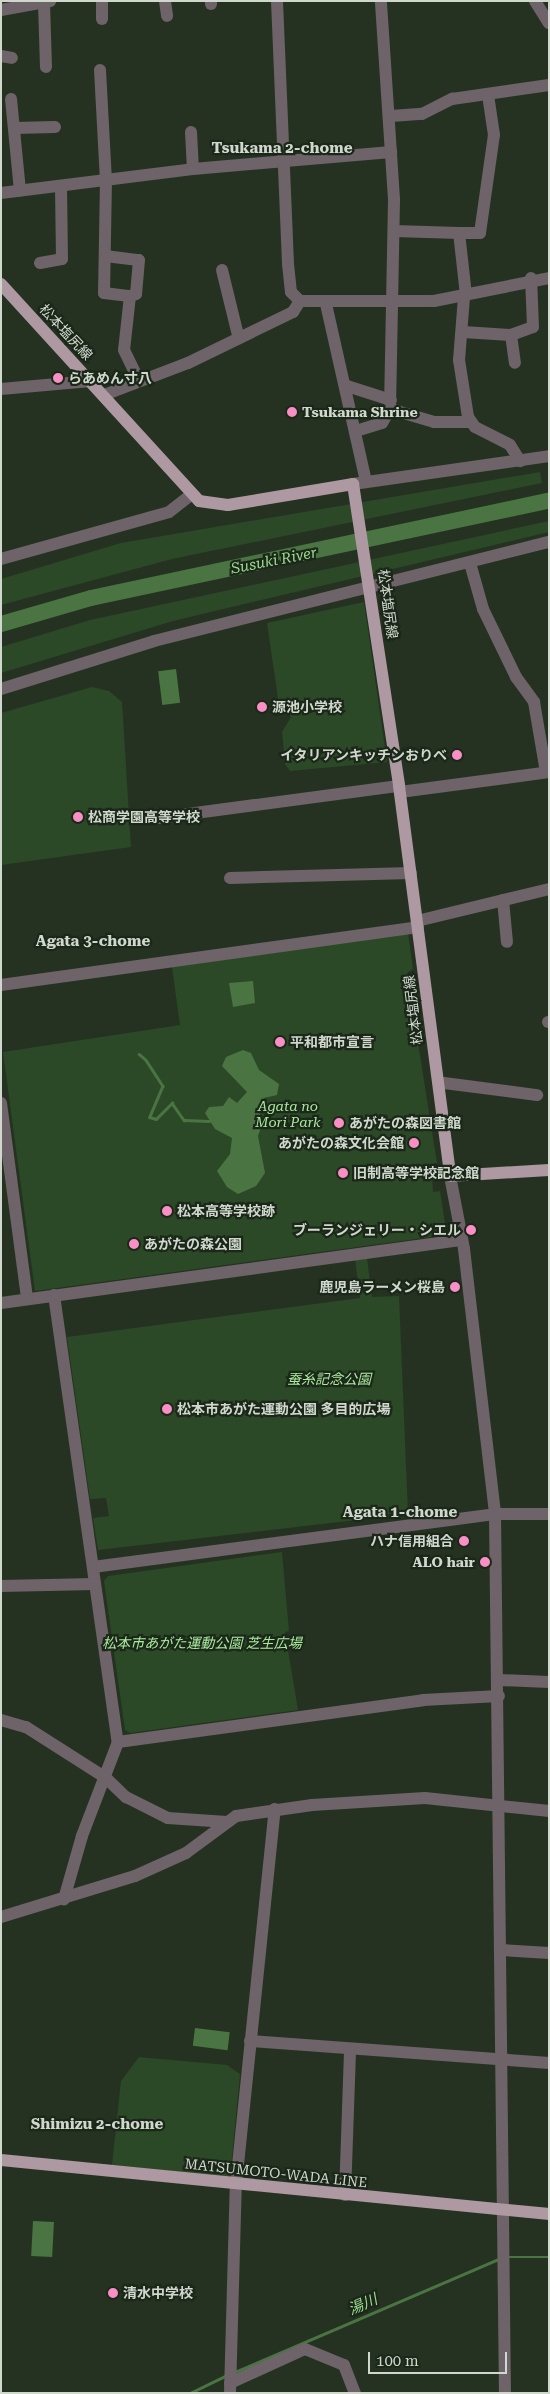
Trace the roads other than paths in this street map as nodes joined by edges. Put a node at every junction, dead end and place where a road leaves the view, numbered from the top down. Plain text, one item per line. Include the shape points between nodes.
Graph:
1 (102, 1) edge
2 (165, 1) edge
3 (277, 1) edge
4 (381, 1) edge
5 (535, 1) edge
6 (47, 2) edge
7 (1, 10) edge
8 (167, 16) dead end
9 (102, 19) dead end
10 (549, 23) edge
11 (46, 67) dead end
12 (100, 70) dead end
13 (549, 85) edge
14 (488, 94) junction
15 (11, 99) dead end
16 (391, 116) junction
17 (14, 128) junction
18 (48, 130) dead end
19 (191, 132) dead end
20 (391, 152) junction
21 (284, 162) junction
22 (193, 169) junction
23 (106, 180) junction
24 (61, 186) junction
25 (20, 191) junction
26 (1, 193) edge
27 (394, 232) junction
28 (459, 233) junction
29 (105, 256) junction
30 (40, 264) dead end
31 (222, 270) dead end
32 (531, 278) junction
33 (549, 278) edge
34 (1, 284) edge
35 (130, 296) junction
36 (465, 296) junction
37 (300, 301) junction
38 (392, 301) junction
39 (326, 304) junction
40 (464, 332) junction
41 (238, 335) junction
42 (511, 335) junction
43 (515, 363) dead end
44 (91, 381) junction
45 (139, 381) junction
46 (346, 386) junction
47 (1, 389) edge
48 (104, 395) junction
49 (391, 405) junction
50 (470, 422) junction
51 (356, 431) junction
52 (549, 456) edge
53 (520, 462) junction
54 (366, 482) junction
55 (354, 489) junction
56 (191, 495) junction
57 (549, 542) edge
58 (1, 559) edge
59 (470, 563) junction
60 (370, 584) junction
61 (1, 689) edge
62 (547, 772) edge
63 (400, 789) junction
64 (158, 818) dead end
65 (410, 873) junction
66 (230, 878) dead end
67 (549, 889) edge
68 (503, 900) junction
69 (417, 924) junction
70 (507, 942) dead end
71 (1, 985) edge
72 (444, 1082) dead end
73 (537, 1096) dead end
74 (1, 1103) edge
75 (549, 1170) edge
76 (450, 1176) junction
77 (459, 1240) junction
78 (54, 1295) junction
79 (27, 1298) junction
80 (1, 1303) edge
81 (495, 1514) junction
82 (549, 1514) edge
83 (93, 1567) junction
84 (94, 1584) junction
85 (1, 1586) edge
86 (499, 1680) junction
87 (549, 1682) edge
88 (499, 1696) junction
89 (1, 1720) edge
90 (118, 1742) junction
91 (106, 1778) junction
92 (501, 1802) junction
93 (275, 1809) junction
94 (549, 1811) edge
95 (227, 1822) junction
96 (64, 1899) junction
97 (1, 1917) edge
98 (501, 1950) junction
99 (549, 1953) edge
100 (250, 2041) junction
101 (350, 2050) junction
102 (501, 2059) junction
103 (549, 2062) edge
104 (1, 2160) edge
105 (236, 2184) junction
106 (345, 2194) junction
107 (504, 2210) junction
108 (549, 2214) edge
109 (230, 2381) edge
110 (355, 2393) edge
111 (505, 2393) edge

1 - 9 street
2 - 8 street
3 - 21 street
4 - 16 street
5 - 10 street
6 - 7 street
6 - 11 street
12 - 23 street
13 - 14 street
14 - 16 street via 452,99 422,114
14 - 28 street via 494,135 480,233
15 - 17 street
16 - 20 street
17 - 18 street
17 - 25 street
19 - 22 street
20 - 21 street
20 - 27 street
21 - 22 street
21 - 37 street via 290,282
22 - 23 street
23 - 24 street
23 - 29 street
24 - 25 street
24 - 30 street via 62,259
25 - 26 street
27 - 28 street
27 - 38 street
28 - 36 street
29 - 35 street via 104,293
29 - 35 street via 139,260 136,294
31 - 41 street
32 - 33 street
32 - 36 street
32 - 42 street via 533,327
34 - 44 main road, 松本塩尻線
35 - 45 street via 124,350
36 - 38 street
36 - 40 street
37 - 39 street
37 - 41 street via 293,312
38 - 39 street
38 - 49 street
39 - 46 street
40 - 42 street
40 - 50 street via 460,360
41 - 45 street via 188,363
42 - 43 street
44 - 47 street
44 - 48 main road, 松本塩尻線
45 - 48 street
46 - 49 street
46 - 51 street
48 - 56 main road, 松本塩尻線
49 - 50 street via 434,422
49 - 51 street via 382,423
50 - 53 street via 510,445
51 - 54 street
52 - 53 street
53 - 54 street
54 - 55 street
55 - 56 main road, 松本塩尻線 via 228,505 208,504
55 - 60 main road, 松本塩尻線
56 - 58 street via 169,512
57 - 59 street
59 - 60 street
59 - 62 street via 483,609 534,702
60 - 61 street via 154,641
60 - 63 main road, 松本塩尻線
62 - 63 street
63 - 64 street
63 - 65 main road, 松本塩尻線
65 - 66 street
65 - 69 main road, 松本塩尻線
67 - 68 street
68 - 69 street
68 - 70 street via 509,922
69 - 71 street
69 - 76 main road, 松本塩尻線
72 - 73 street
74 - 79 street
75 - 76 main road
76 - 77 street
77 - 78 street
77 - 81 street
78 - 79 street
78 - 83 street
79 - 80 street
81 - 82 street
81 - 83 street
81 - 86 street
83 - 84 street
84 - 85 street
84 - 90 street
86 - 87 street
86 - 88 street
88 - 90 street via 423,1700
88 - 92 street
89 - 91 street via 26,1727
90 - 91 street
91 - 95 street via 126,1797 168,1818
91 - 96 street
92 - 93 street via 425,1798
92 - 94 street
92 - 98 street
93 - 95 street
93 - 100 street
95 - 96 street via 186,1853
96 - 97 street
98 - 99 street
98 - 102 street
100 - 101 street
100 - 105 street
101 - 102 street
101 - 106 street
102 - 103 street
102 - 107 street
104 - 105 main road, MATSUMOTO-WADA LINE
105 - 106 main road, MATSUMOTO-WADA LINE
105 - 109 street
106 - 107 main road, MATSUMOTO-WADA LINE
107 - 108 main road, MATSUMOTO-WADA LINE
107 - 111 street
109 - 110 street via 305,2349 344,2366

